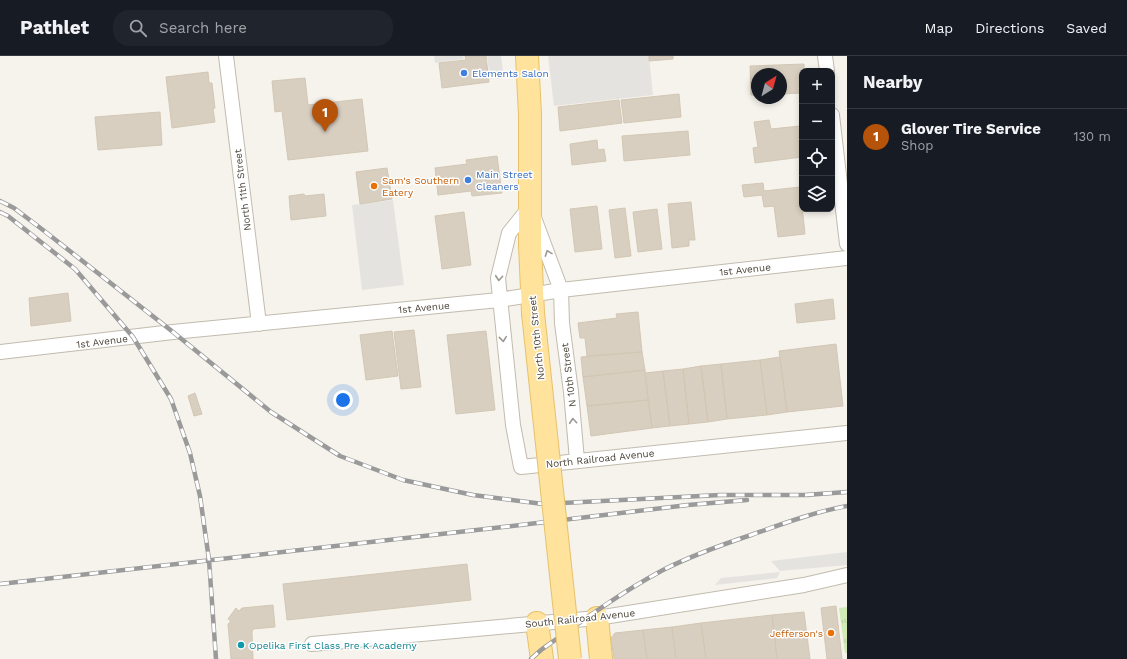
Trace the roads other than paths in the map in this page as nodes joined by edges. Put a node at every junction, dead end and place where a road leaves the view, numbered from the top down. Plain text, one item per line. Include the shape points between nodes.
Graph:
1 (226, 56) edge
2 (527, 56) edge
3 (825, 56) edge
4 (827, 68) edge
5 (835, 140) edge
6 (530, 206) junction
7 (847, 244) edge
8 (847, 258) edge
9 (561, 290) junction
10 (499, 300) junction
11 (533, 303) junction
12 (259, 324) junction
13 (0, 352) edge
14 (847, 433) edge
15 (577, 460) junction
16 (847, 576) edge
17 (597, 618) junction
18 (537, 623) junction
19 (312, 644) dead end
20 (542, 659) edge
21 (570, 659) edge
22 (601, 659) edge

1 - 12 street, North 11th Street
2 - 6 main road, North 10th Street
3 - 4 street
5 - 7 street
9 -> 6 street, N 10th Street
6 -> 10 street, North Railroad Avenue via 509,232 498,278
6 - 11 main road, North 10th Street
8 - 9 street, 1st Avenue
9 - 11 street, 1st Avenue
15 -> 9 street, N 10th Street via 562,323
10 - 11 street, 1st Avenue
10 - 12 street, 1st Avenue
10 -> 15 street, North Railroad Avenue via 513,425 521,467
11 - 21 main road, North 10th Street, bridge
12 - 13 street, 1st Avenue
14 - 15 street, North Railroad Avenue
16 - 17 street, South Railroad Avenue
17 - 18 street, South Railroad Avenue
17 - 22 main road
18 - 19 street, South Railroad Avenue
18 - 20 main road

